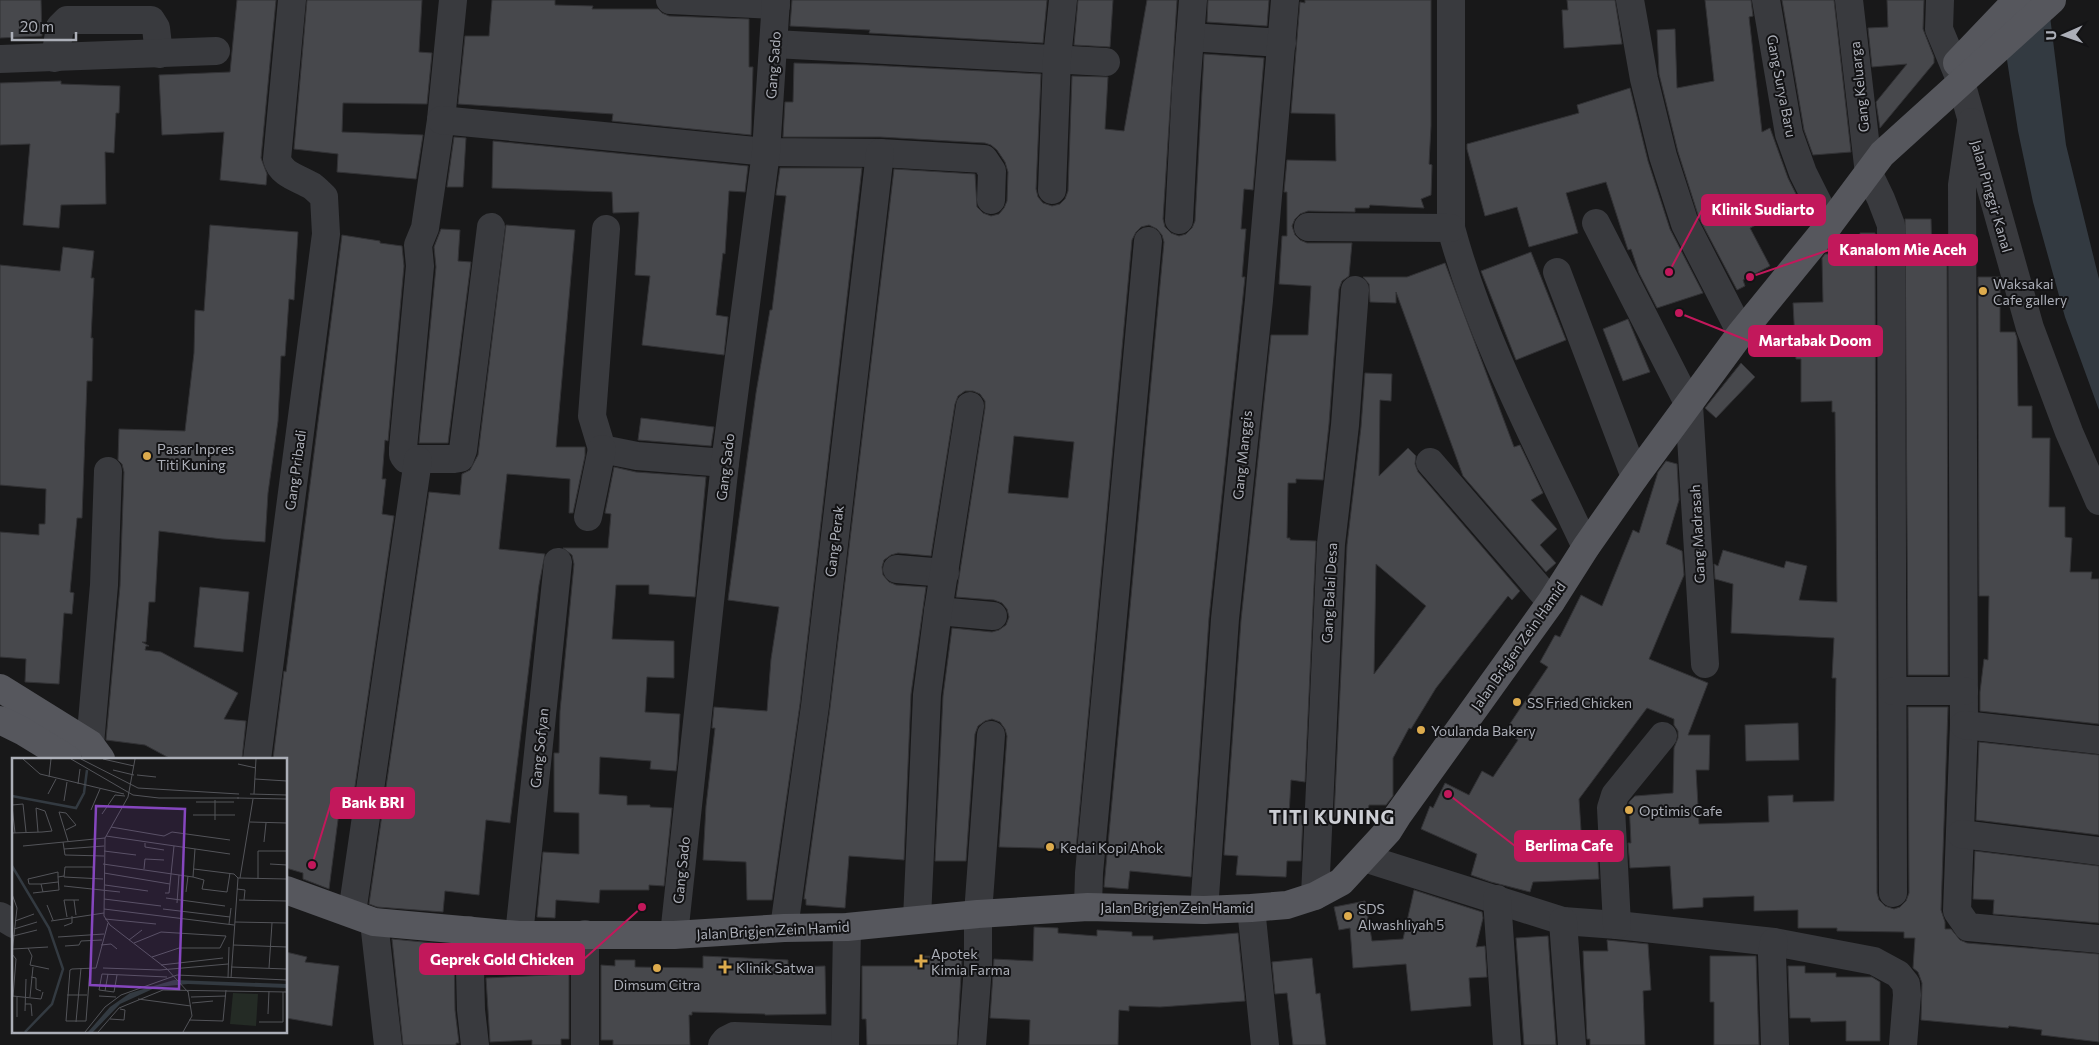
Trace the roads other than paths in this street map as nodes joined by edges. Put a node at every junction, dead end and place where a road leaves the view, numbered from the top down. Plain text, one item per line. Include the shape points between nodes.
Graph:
1 (292, 0) edge
2 (453, 0) edge
3 (670, 0) edge
4 (1063, 0) edge
5 (1194, 0) edge
6 (1285, 0) edge
7 (1451, 0) edge
8 (1630, 0) edge
9 (1766, 0) edge
10 (1849, 0) edge
11 (1940, 0) edge
12 (2017, 0) edge
13 (2052, 0) edge
14 (776, 2) edge
15 (1190, 37) junction
16 (1282, 43) junction
17 (775, 44) junction
18 (216, 51) dead end
19 (159, 54) junction
20 (56, 58) junction
21 (1057, 58) junction
22 (0, 59) edge
23 (1106, 62) dead end
24 (1959, 71) junction
25 (441, 120) junction
26 (1971, 122) junction
27 (766, 152) junction
28 (880, 153) junction
29 (1869, 174) junction
30 (1052, 190) dead end
31 (991, 200) dead end
32 (1179, 220) dead end
33 (1596, 223) dead end
34 (1829, 225) junction
35 (491, 227) dead end
36 (1308, 227) dead end
37 (1451, 228) junction
38 (606, 230) dead end
39 (1148, 241) dead end
40 (1557, 272) dead end
41 (1355, 290) dead end
42 (1741, 333) junction
43 (1689, 405) junction
44 (970, 406) dead end
45 (602, 449) junction
46 (418, 460) junction
47 (1430, 462) dead end
48 (725, 463) junction
49 (108, 471) dead end
50 (1635, 477) junction
51 (2099, 501) edge
52 (588, 516) dead end
53 (1586, 547) junction
54 (558, 562) dead end
55 (897, 569) dead end
56 (945, 573) junction
57 (1551, 602) junction
58 (938, 612) junction
59 (993, 616) dead end
60 (1704, 664) dead end
61 (0, 688) edge
62 (1893, 691) junction
63 (1964, 691) junction
64 (0, 720) edge
65 (1964, 724) junction
66 (991, 735) dead end
67 (1663, 736) dead end
68 (2099, 740) edge
69 (84, 755) edge
70 (257, 758) edge
71 (1961, 834) junction
72 (2099, 851) edge
73 (1364, 858) junction
74 (288, 891) edge
75 (1893, 893) dead end
76 (1314, 896) junction
77 (1497, 899) junction
78 (1088, 907) junction
79 (1251, 908) junction
80 (1204, 910) junction
81 (978, 914) junction
82 (0, 916) edge
83 (363, 917) junction
84 (917, 919) junction
85 (1563, 921) junction
86 (12, 923) edge
87 (1617, 924) junction
88 (847, 927) junction
89 (784, 928) junction
90 (469, 930) junction
91 (586, 934) junction
92 (519, 935) junction
93 (674, 935) junction
94 (2099, 939) edge
95 (1774, 942) junction
96 (845, 1043) edge
97 (1909, 1044) edge
98 (388, 1045) edge
99 (475, 1045) edge
100 (585, 1045) edge
101 (722, 1045) edge
102 (972, 1045) edge
103 (1265, 1045) edge
104 (1507, 1045) edge
105 (1572, 1045) edge
106 (1775, 1045) edge

1 - 70 street, Gang Pribadi via 276,159 285,172 313,186 324,197 326,234
2 - 25 street
3 - 14 street
4 - 21 street
5 - 15 street
6 - 16 street, Gang Manggis
7 - 37 street
8 - 42 street via 1644,79 1685,224
9 - 34 street, Gang Surya Baru via 1790,134 1803,173
10 - 29 street, Gang Keluarga
11 - 24 street, Jalan Pinggir Kanal via 1939,29
12 - 24 main road, Jalan Brigjen Zein Hamid
13 - 24 main road, Jalan Brigjen Zein Hamid
14 - 17 street, Gang Sado
15 - 16 street
15 - 32 street
16 - 80 street, Gang Manggis via 1225,619
17 - 21 street
17 - 27 street, Gang Sado
18 - 19 street
19 - 20 street
19 - 20 street via 156,28 151,20 67,20 60,28
20 - 22 street
21 - 23 street
21 - 30 street
24 - 26 street, Jalan Pinggir Kanal
24 - 29 main road, Jalan Brigjen Zein Hamid via 1928,114 1882,154
25 - 27 street
25 - 46 street via 425,228 418,245 420,266 403,448 406,459
26 - 51 street, Jalan Pinggir Kanal via 2030,328
26 - 63 street via 1962,185
27 - 28 street
27 - 48 street, Gang Sado
28 - 31 street via 984,160 992,171
28 - 89 street, Gang Perak via 816,696
29 - 34 main road, Jalan Brigjen Zein Hamid
29 - 62 street, Gang Keluarga via 1892,225
33 - 43 street
34 - 42 main road, Jalan Brigjen Zein Hamid
35 - 46 street via 463,450 460,458
36 - 37 street
37 - 53 street via 1464,273 1518,405
38 - 45 street via 592,416
39 - 78 street
40 - 50 street
41 - 76 street, Gang Balai Desa via 1345,425 1331,544
42 - 43 main road, Jalan Brigjen Zein Hamid
43 - 50 main road, Jalan Brigjen Zein Hamid
43 - 60 street, Gang Madrasah
44 - 56 street
45 - 48 street via 637,456
45 - 52 street
46 - 83 street
47 - 57 street
48 - 93 street, Gang Sado
49 - 69 street via 104,584
50 - 53 main road, Jalan Brigjen Zein Hamid
53 - 57 main road, Jalan Brigjen Zein Hamid
54 - 92 street, Gang Sofyan
55 - 56 street
56 - 58 street
57 - 73 main road, Jalan Brigjen Zein Hamid via 1388,832
58 - 59 street
58 - 84 street via 927,695
61 - 69 main road
62 - 63 street
62 - 75 street, Gang Keluarga
63 - 65 street
64 - 69 main road
65 - 68 street
65 - 71 street
66 - 81 street
67 - 87 street via 1615,795 1611,808
71 - 72 street
71 - 94 street via 1957,911 1968,926
73 - 76 main road, Jalan Brigjen Zein Hamid via 1341,882
73 - 77 street
74 - 83 main road, Jalan Brigjen Zein Hamid
76 - 79 main road, Jalan Brigjen Zein Hamid via 1288,905
77 - 85 street
77 - 104 street
78 - 80 main road, Jalan Brigjen Zein Hamid
78 - 81 main road, Jalan Brigjen Zein Hamid
79 - 80 main road, Jalan Brigjen Zein Hamid
79 - 103 street
81 - 84 main road, Jalan Brigjen Zein Hamid
81 - 102 street
82 - 86 street
83 - 90 main road, Jalan Brigjen Zein Hamid
83 - 98 street
84 - 88 main road, Jalan Brigjen Zein Hamid
85 - 87 street
85 - 105 street
87 - 95 street
88 - 89 main road, Jalan Brigjen Zein Hamid
88 - 96 street
89 - 93 main road, Jalan Brigjen Zein Hamid
90 - 92 main road, Jalan Brigjen Zein Hamid
90 - 99 street
91 - 92 main road, Jalan Brigjen Zein Hamid
91 - 93 main road, Jalan Brigjen Zein Hamid
91 - 100 street
95 - 97 street via 1874,961 1898,974 1906,984
95 - 106 street
96 - 101 street via 734,1036

